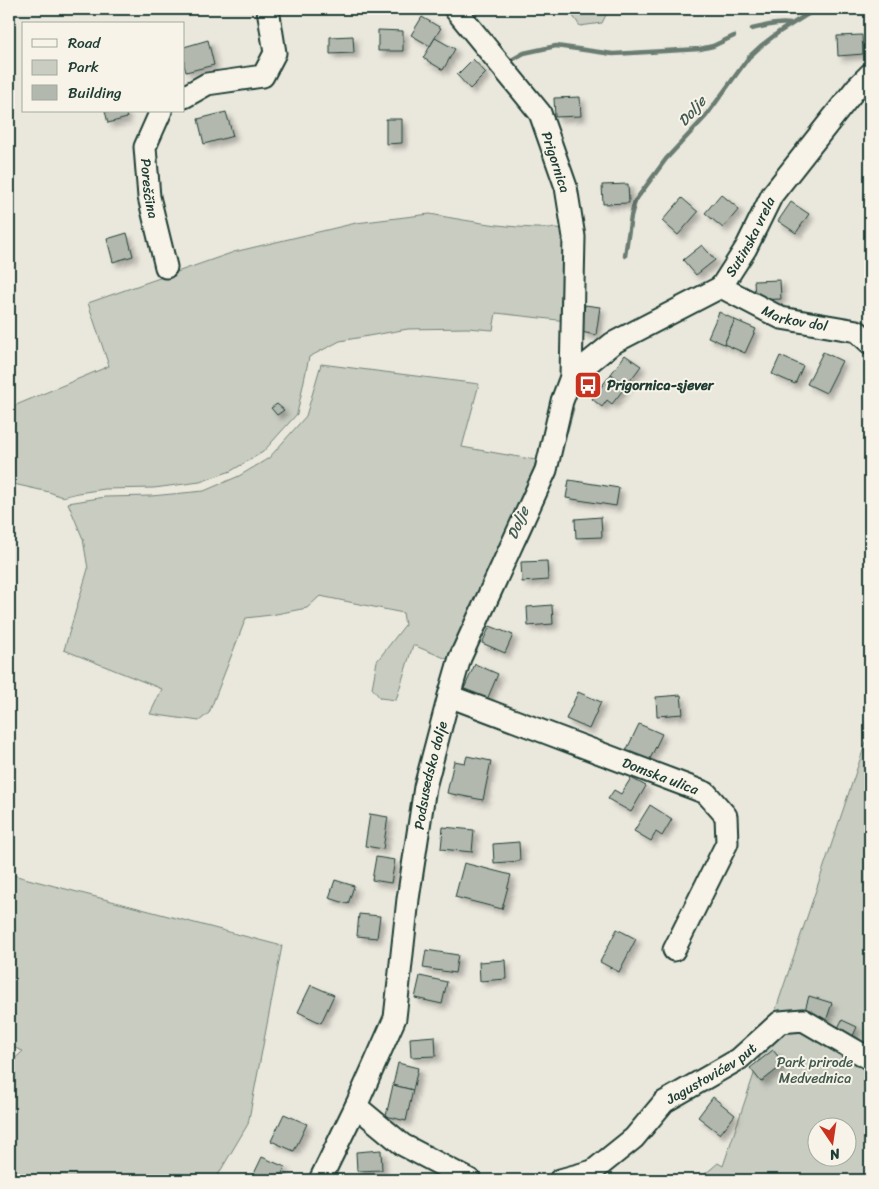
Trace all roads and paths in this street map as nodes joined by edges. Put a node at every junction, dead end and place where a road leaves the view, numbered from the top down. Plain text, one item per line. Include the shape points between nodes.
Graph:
1 (268, 9) edge
2 (455, 9) edge
3 (870, 74) edge
4 (185, 96) edge
5 (161, 112) edge
6 (166, 267) dead end
7 (721, 287) junction
8 (870, 343) edge
9 (571, 377) junction
10 (449, 696) junction
11 (674, 950) dead end
12 (870, 1059) edge
13 (356, 1106) junction
14 (320, 1180) edge
15 (470, 1180) edge
16 (560, 1180) edge

1 - 4 street via 275,53 264,76 207,84
2 - 9 street, Prigornica via 540,113 566,187 574,237
3 - 7 street, Sutinska vrela via 772,195 746,248
5 - 6 street, Poreščina via 145,147 149,198
7 - 8 street, Markov dol via 781,318 857,331
7 - 9 street, Sutinska vrela via 613,343
9 - 10 street, Podsusedsko dolje via 546,470 460,658
10 - 11 street, Domska ulica via 706,794 726,816 727,843
10 - 13 street, Podsusedsko dolje via 425,787 395,1018
12 - 16 street, Jagustovićev put via 803,1020 780,1022 739,1059 664,1102 634,1138 593,1171
13 - 14 street, Podsusedsko dolje
13 - 15 street via 403,1145

